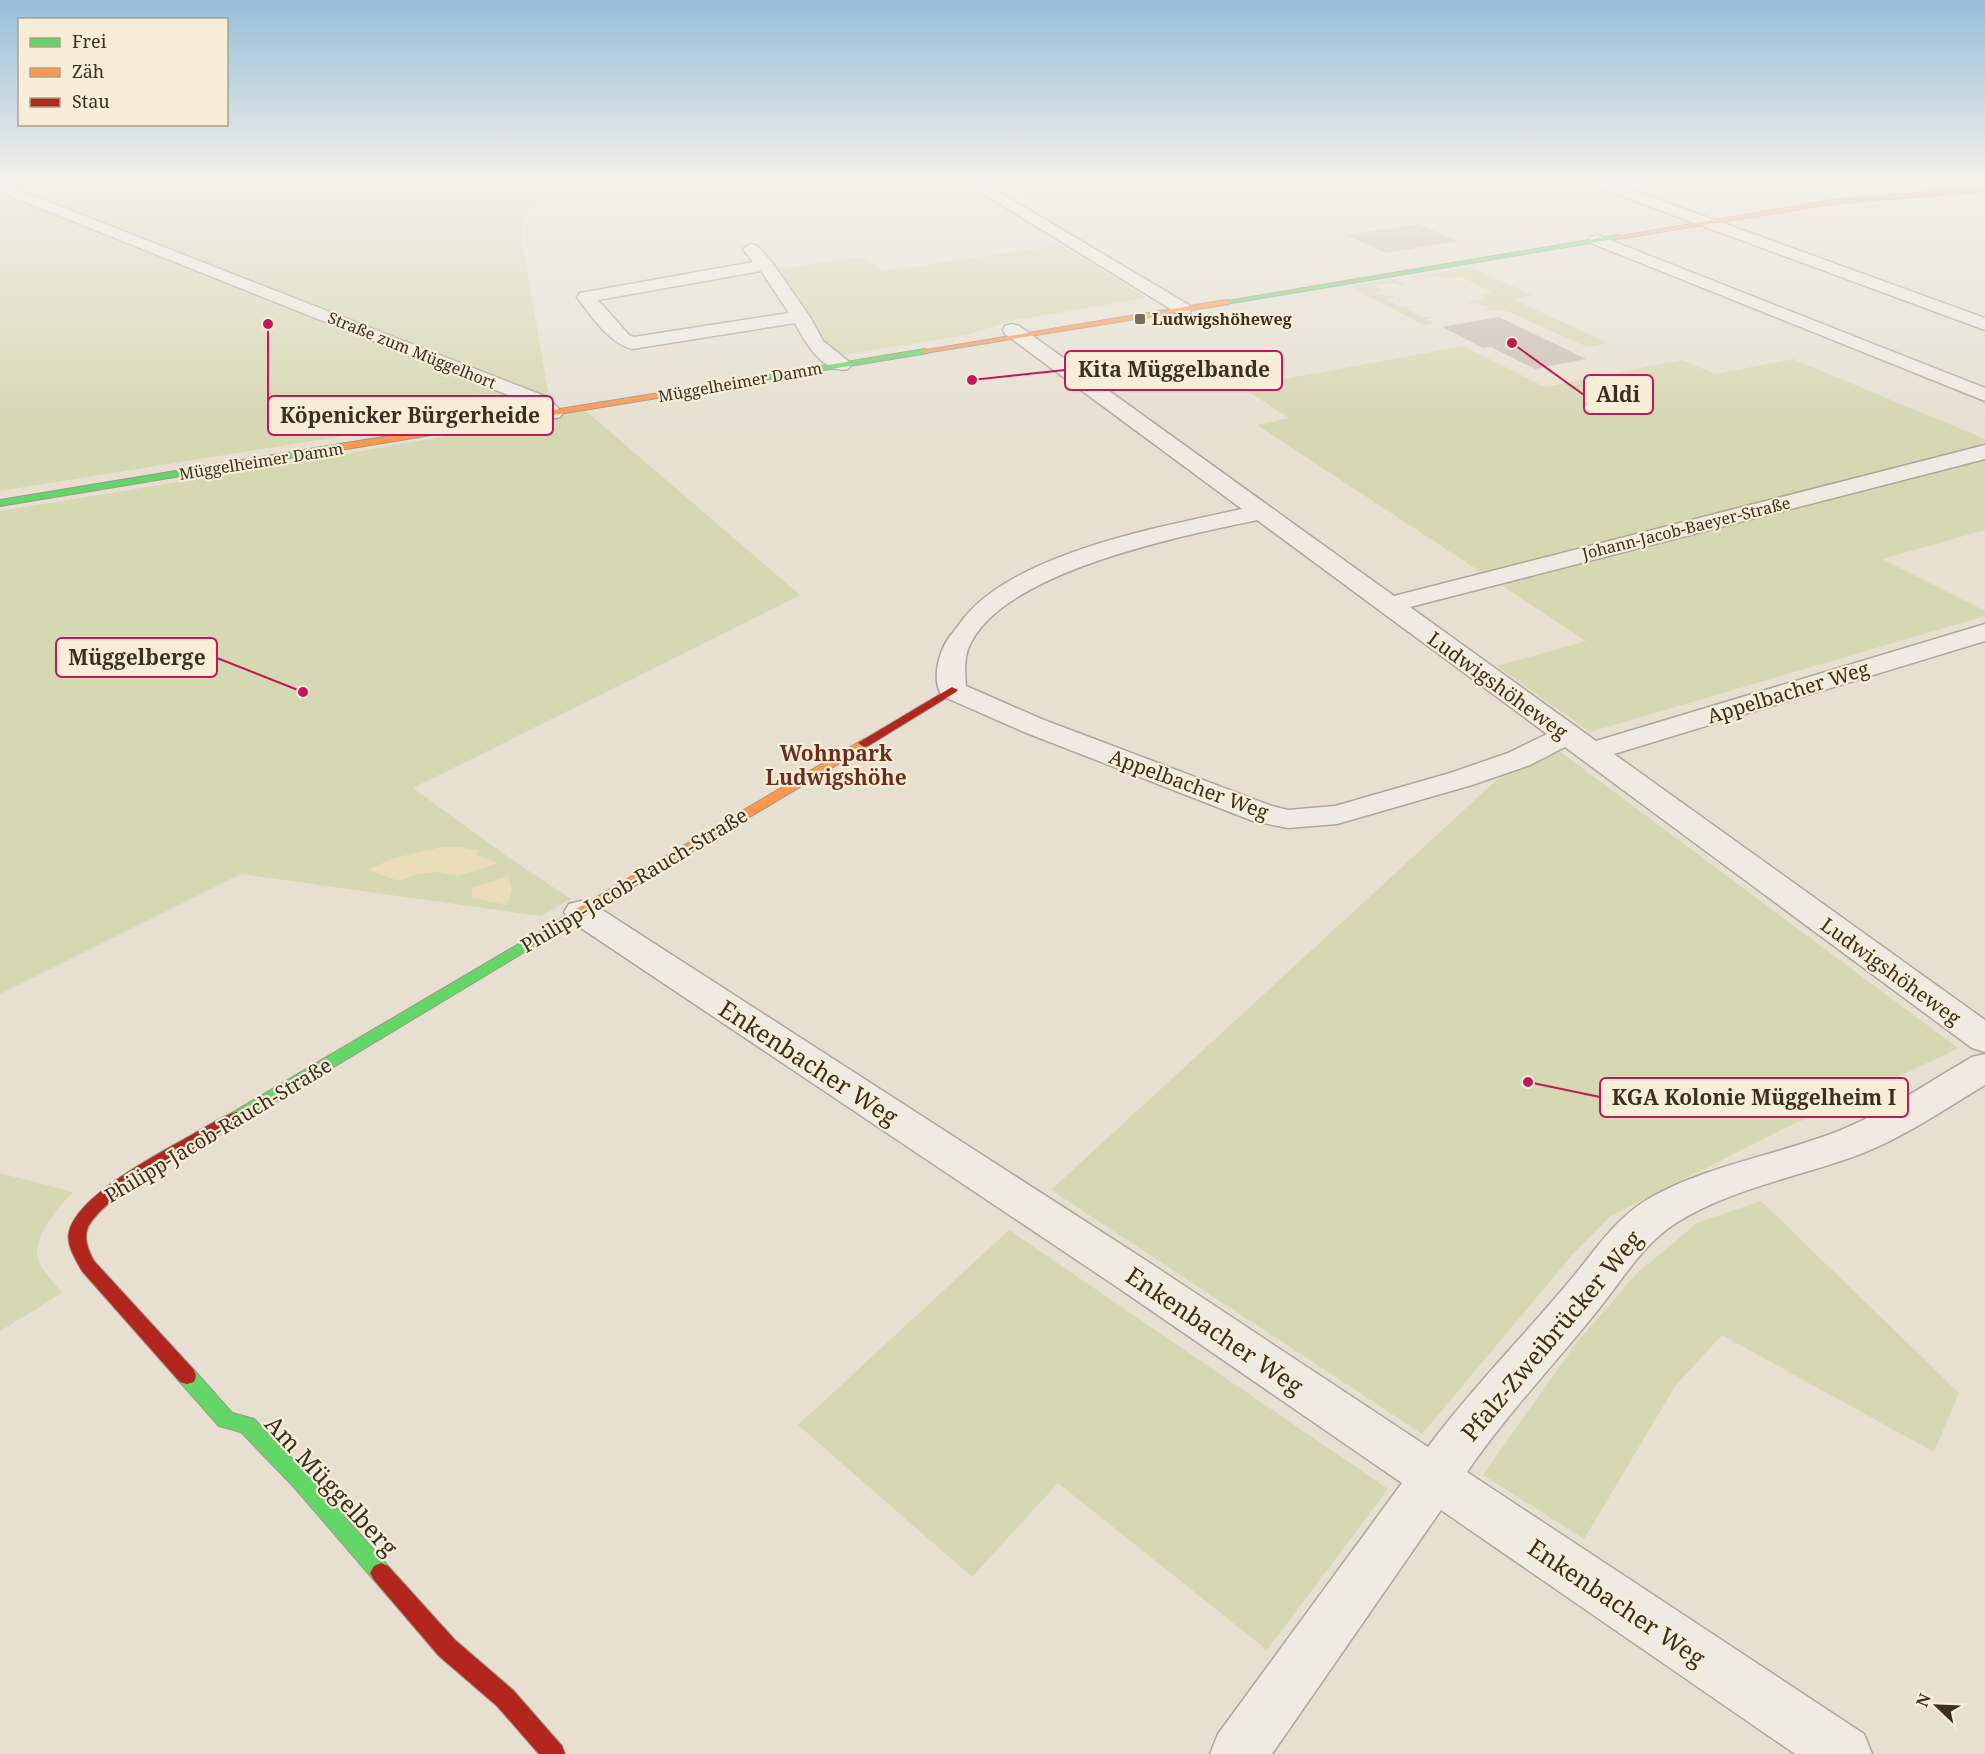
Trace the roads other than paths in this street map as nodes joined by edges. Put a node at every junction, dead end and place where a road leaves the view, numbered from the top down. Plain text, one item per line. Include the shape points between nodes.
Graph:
1 (191, 263) edge
2 (1107, 263) edge
3 (1458, 263) edge
4 (1655, 263) edge
5 (1816, 263) edge
6 (765, 265) joint
7 (1178, 305) junction
8 (801, 318) junction
9 (1985, 324) edge
10 (1016, 333) junction
11 (841, 364) junction
12 (1985, 394) edge
13 (553, 413) junction
14 (1985, 452) edge
15 (0, 503) edge
16 (1260, 512) junction
17 (1388, 605) junction
18 (1985, 632) edge
19 (952, 690) junction
20 (1580, 744) junction
21 (581, 912) junction
22 (1985, 1039) edge
23 (1985, 1067) edge
24 (84, 1218) joint
25 (1434, 1479) junction
26 (554, 1754) edge
27 (1238, 1754) edge
28 (1844, 1754) edge

1 - 13 street, Straße zum Müggelhort via 540,401
2 - 7 street
3 - 7 main road, Müggelheimer Damm
4 - 12 street
5 - 9 street
6 - 8 street, Müggelheimer Damm
6 - 8 street via 586,297 622,339 632,342
7 - 10 main road, Müggelheimer Damm
8 - 11 street, Müggelheimer Damm via 815,344
10 - 11 main road, Müggelheimer Damm
10 - 16 street, Ludwigshöheweg
11 - 13 main road, Müggelheimer Damm
13 - 15 main road, Müggelheimer Damm
14 - 17 street, Johann-Jacob-Baeyer-Straße
16 - 17 street, Ludwigshöheweg
16 - 19 street via 1089,554 1008,594 974,623 956,646
17 - 20 street, Ludwigshöheweg
18 - 20 street, Appelbacher Weg
19 - 20 street, Appelbacher Weg via 1090,748 1288,819 1336,815 1450,782 1520,759 1554,741
19 - 21 main road, Philipp-Jacob-Rauch-Straße
20 - 22 street, Ludwigshöheweg
21 - 24 main road, Philipp-Jacob-Rauch-Straße via 118,1188
21 - 25 street, Enkenbacher Weg via 1143,1281
23 - 25 street, Pfalz-Zweibrücker Weg via 1897,1120 1848,1143 1745,1175 1661,1212 1630,1236 1583,1297 1475,1420
24 - 26 main road, Am Müggelberg via 76,1240 88,1266 226,1420 247,1425 447,1647 506,1698
25 - 27 street, Pfalz-Zweibrücker Weg
25 - 28 street, Enkenbacher Weg

